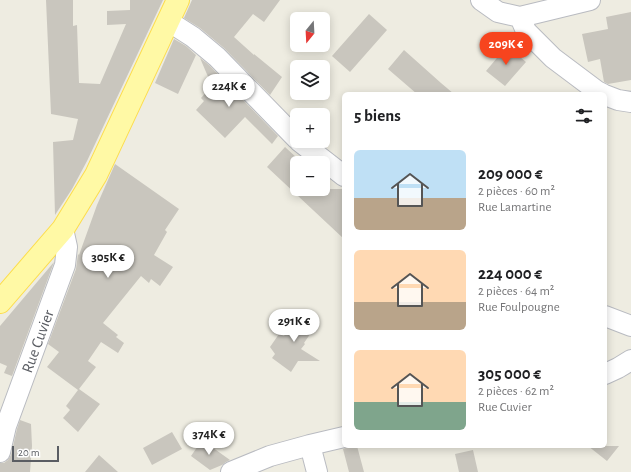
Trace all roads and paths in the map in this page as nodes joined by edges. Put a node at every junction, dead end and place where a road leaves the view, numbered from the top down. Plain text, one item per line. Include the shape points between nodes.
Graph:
1 (178, 0) edge
2 (481, 0) edge
3 (590, 0) edge
4 (520, 16) junction
5 (168, 21) junction
6 (599, 92) edge
7 (607, 95) edge
8 (631, 102) edge
9 (290, 132) edge
10 (308, 148) edge
11 (342, 174) edge
12 (63, 229) junction
13 (0, 302) edge
14 (607, 317) edge
15 (631, 326) edge
16 (631, 360) edge
17 (607, 373) edge
18 (342, 437) edge
19 (310, 445) junction
20 (0, 452) edge
21 (231, 472) edge
22 (317, 472) edge

1 - 5 main road
2 - 4 street via 498,12
3 - 4 street
4 - 6 street via 526,31 553,58
5 - 9 street via 217,57
5 - 12 main road via 96,174
7 - 8 street
10 - 11 street
12 - 13 main road
12 - 20 street, Rue Cuvier via 67,247 65,265 6,426
14 - 15 street
16 - 17 street
18 - 19 street
19 - 21 street via 270,456
19 - 22 street

